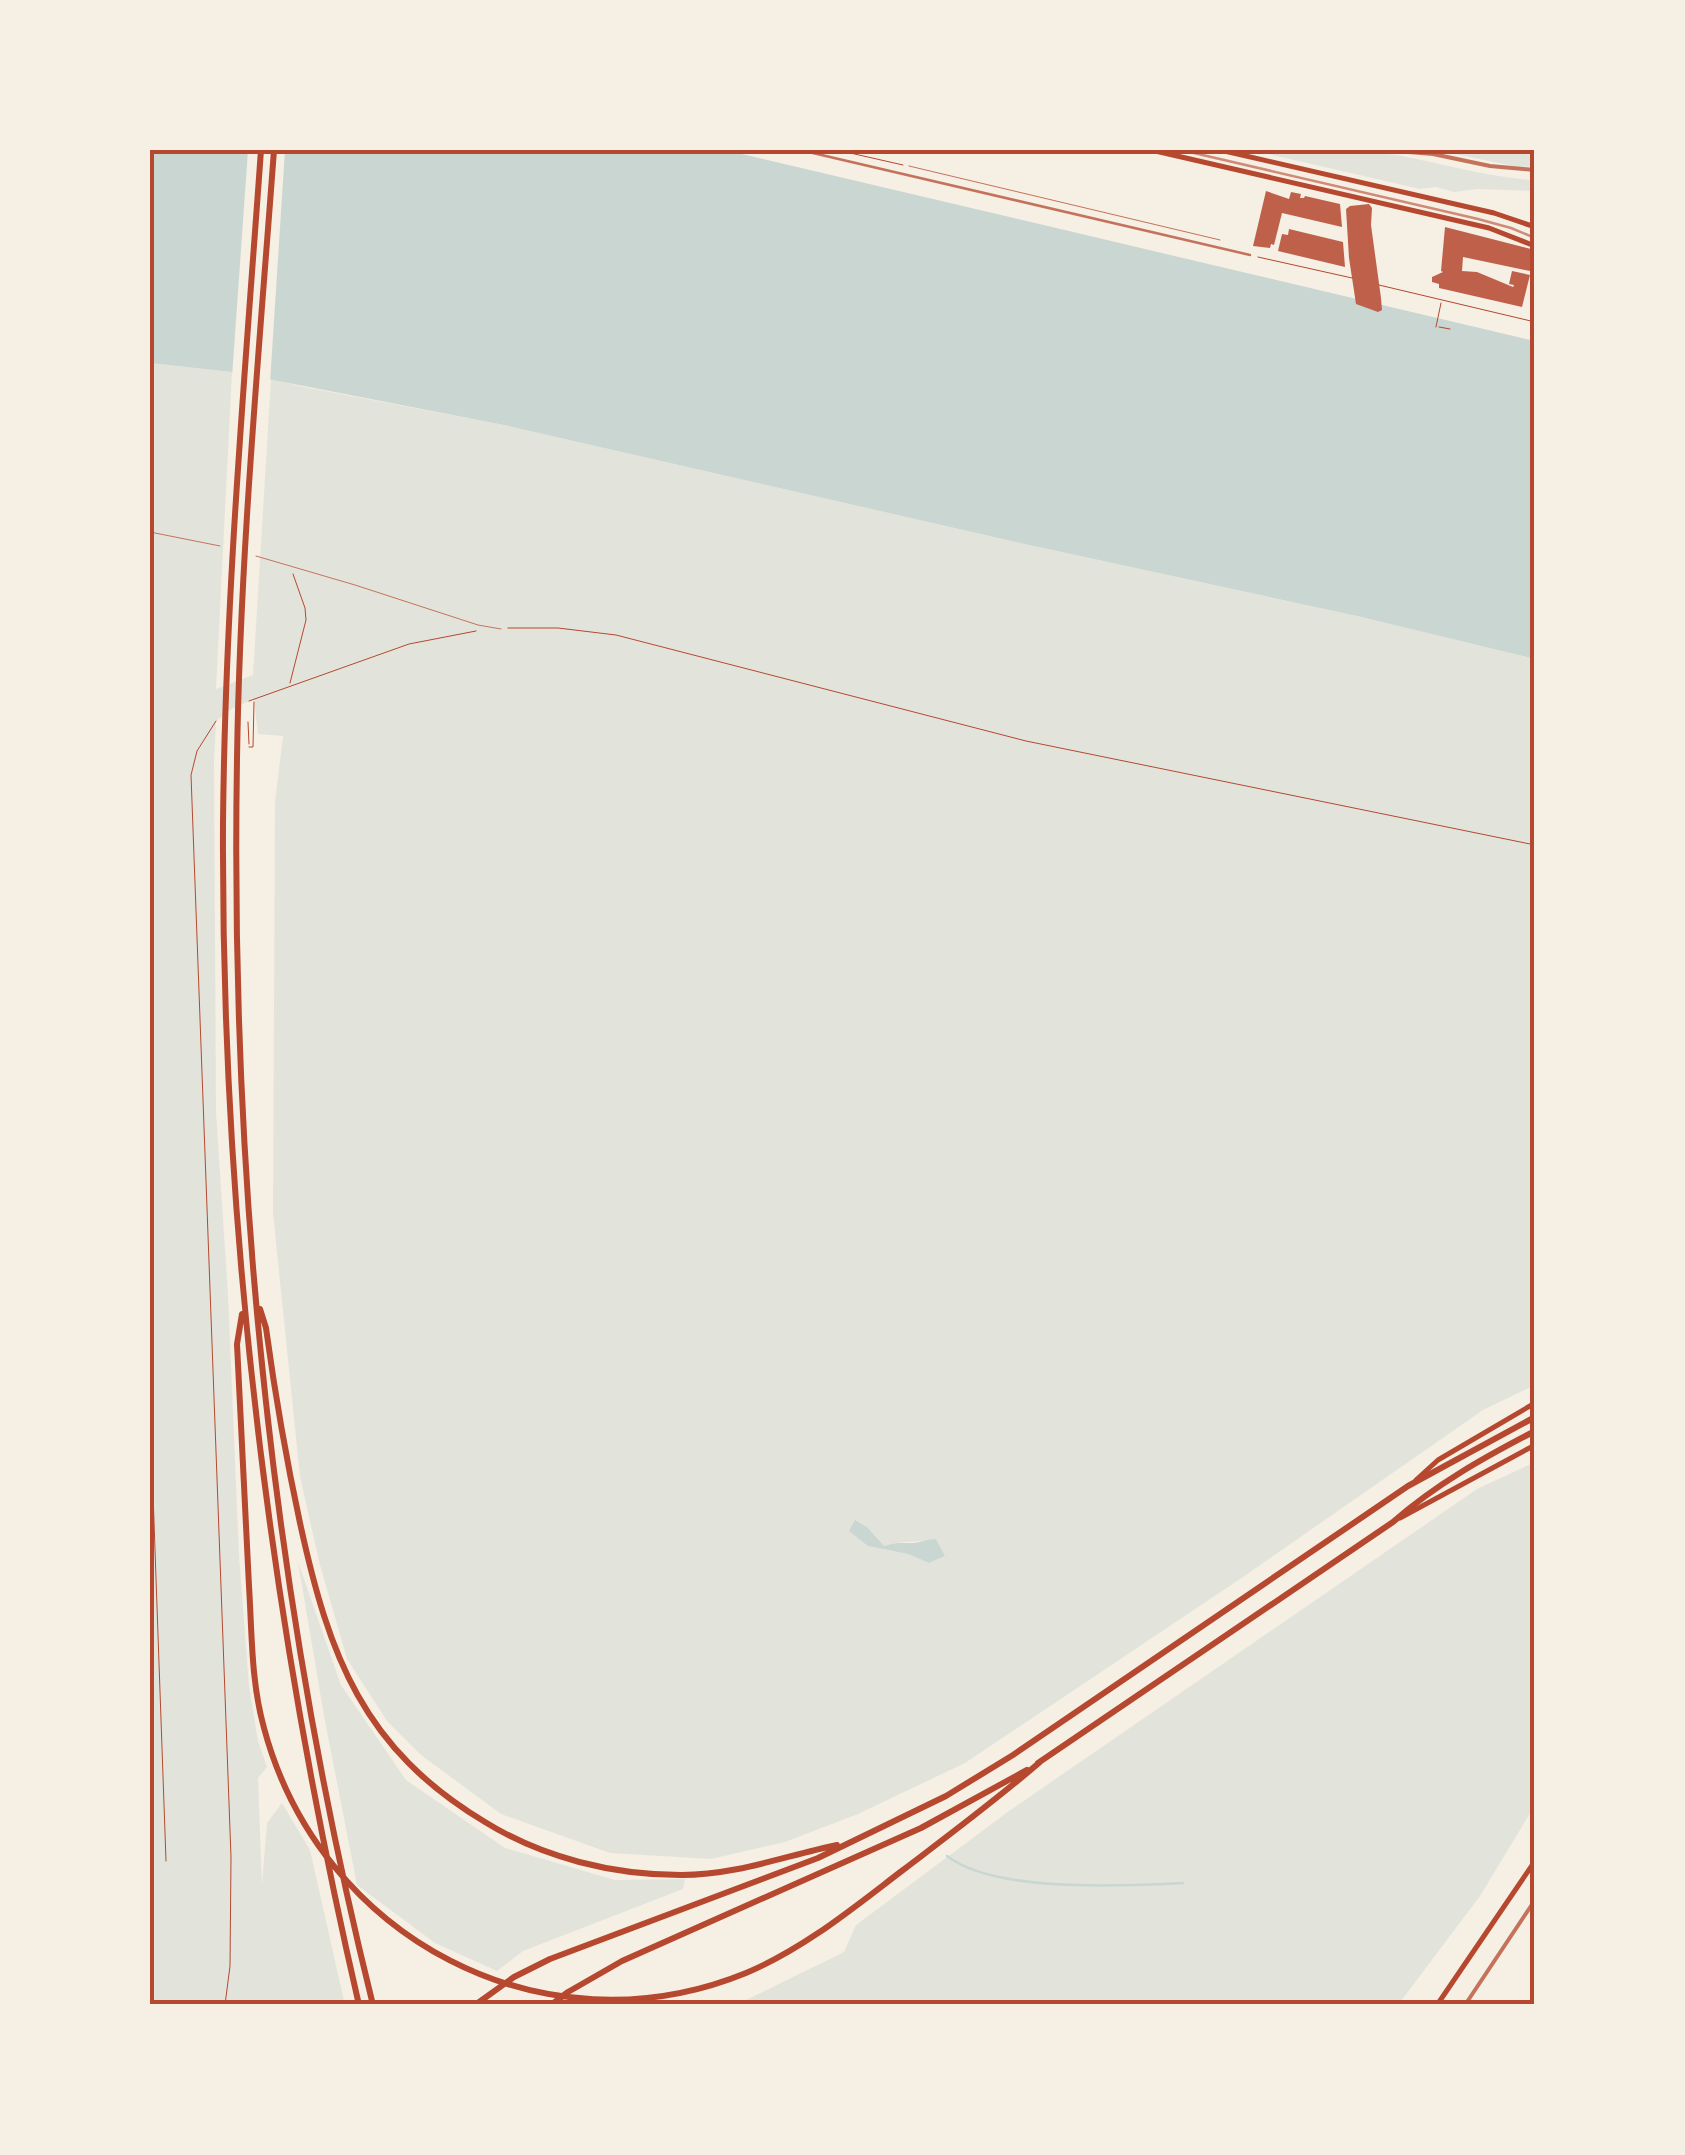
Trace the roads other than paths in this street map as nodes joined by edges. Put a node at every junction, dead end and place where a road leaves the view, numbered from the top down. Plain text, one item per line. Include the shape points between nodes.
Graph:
1 (261, 150) edge
2 (274, 150) edge
3 (800, 150) edge
4 (1151, 150) edge
5 (1220, 150) edge
6 (1385, 150) edge
7 (909, 166) road end
8 (1535, 170) edge
9 (1535, 227) edge
10 (1220, 240) dead end
11 (1535, 246) edge
12 (1250, 255) road end
13 (150, 532) edge
14 (220, 546) dead end
15 (256, 556) dead end
16 (501, 629) road end
17 (254, 1289) junction
18 (243, 1303) junction
19 (1535, 1404) edge
20 (1535, 1417) edge
21 (1535, 1431) edge
22 (1535, 1445) edge
23 (1408, 1486) junction
24 (1393, 1522) junction
25 (1040, 1762) junction
26 (843, 1844) junction
27 (1535, 1861) edge
28 (1535, 1900) edge
29 (359, 2005) edge
30 (373, 2005) edge
31 (475, 2005) edge
32 (551, 2005) edge
33 (1438, 2005) edge
34 (1465, 2005) edge

1 - 18 highway via 224,758 226,1039
2 - 17 highway via 237,754 239,1039
3 - 12 street
4 - 11 main road via 1489,228
5 - 9 main road
6 - 8 street
7 - 10 lane
13 - 14 lane
15 - 16 lane
17 - 26 highway via 329,1635 362,1703 412,1766 502,1833 612,1870 731,1871
17 - 30 highway via 303,1665
18 - 25 highway via 237,1344 254,1668 264,1729 284,1784 333,1865 378,1912 426,1948 482,1976 579,1999 663,1996 718,1982 794,1949 839,1920
18 - 29 highway via 293,1684
19 - 23 main road via 1438,1460
20 - 23 highway
21 - 24 highway via 1421,1498
22 - 24 main road
23 - 26 highway via 990,1770
24 - 25 highway
25 - 32 highway via 921,1828 622,1961
26 - 31 highway via 550,1959
27 - 33 main road
28 - 34 street

